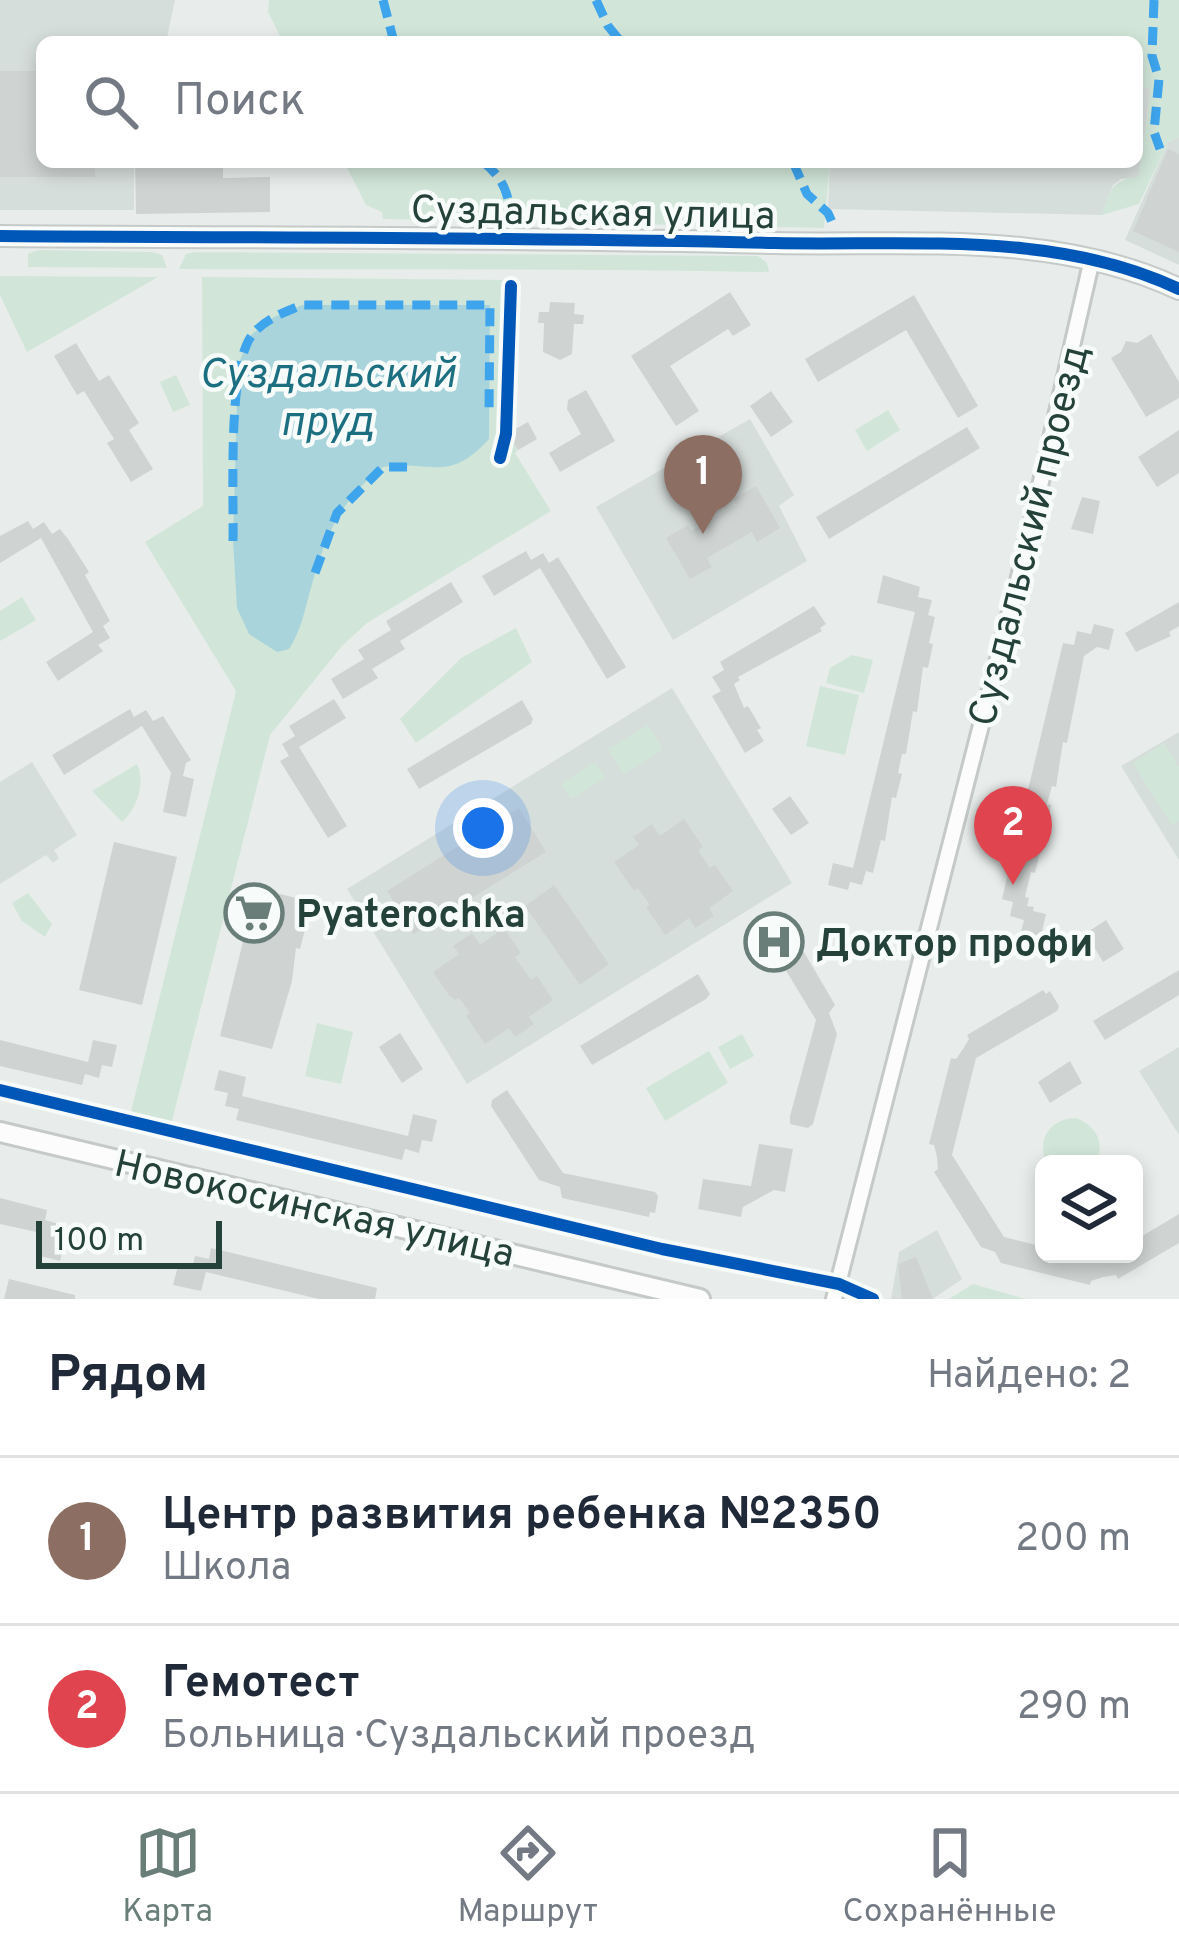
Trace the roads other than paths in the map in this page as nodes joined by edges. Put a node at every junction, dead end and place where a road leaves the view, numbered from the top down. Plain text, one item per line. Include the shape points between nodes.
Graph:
1 (0, 236) edge
2 (1092, 259) junction
3 (1179, 289) edge
4 (0, 1132) edge
5 (700, 1299) edge
6 (834, 1299) edge

1 - 2 street, Суздальская улица via 690,240 1013,247
2 - 3 street, Суздальская улица
2 - 6 street, Суздальский проезд
4 - 5 street, Новокосинская улица

